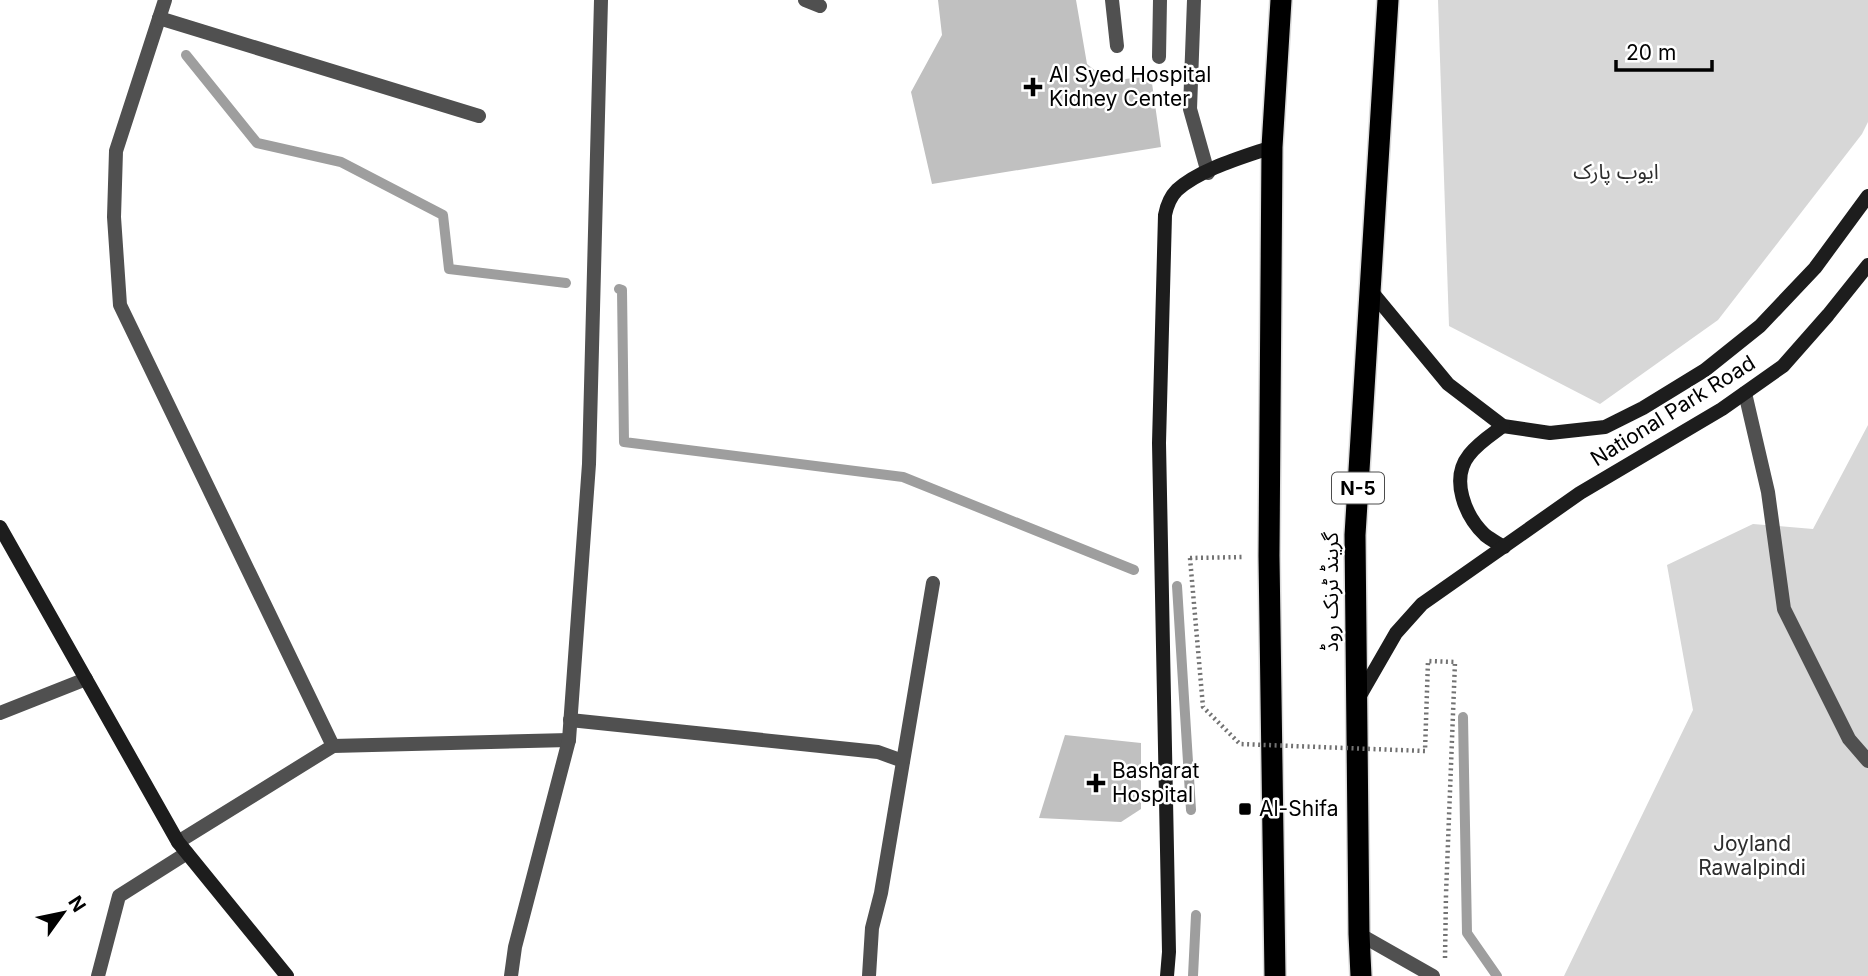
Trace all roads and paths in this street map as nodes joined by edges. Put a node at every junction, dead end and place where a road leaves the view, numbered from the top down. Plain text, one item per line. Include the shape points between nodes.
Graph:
1 (165, 0) edge
2 (601, 0) edge
3 (805, 0) edge
4 (1112, 0) edge
5 (1160, 0) edge
6 (1194, 0) edge
7 (1281, 0) edge
8 (1388, 0) edge
9 (820, 6) dead end
10 (159, 18) junction
11 (1117, 46) dead end
12 (1159, 57) dead end
13 (480, 116) dead end
14 (1272, 147) junction
15 (1208, 173) junction
16 (1868, 196) edge
17 (1868, 265) edge
18 (1371, 292) junction
19 (1745, 393) junction
20 (1503, 426) junction
21 (0, 527) edge
22 (1504, 547) junction
23 (1269, 556) junction
24 (933, 583) dead end
25 (86, 679) junction
26 (1355, 703) junction
27 (0, 713) edge
28 (570, 720) junction
29 (569, 740) junction
30 (333, 746) junction
31 (903, 761) junction
32 (1868, 761) edge
33 (182, 847) junction
34 (1359, 934) junction
35 (1445, 962) dead end
36 (99, 976) edge
37 (287, 976) edge
38 (511, 976) edge
39 (869, 976) edge
40 (1167, 976) edge
41 (1275, 976) edge
42 (1361, 976) edge
43 (1433, 976) edge

1 - 10 street
2 - 28 street via 589,464
3 - 9 street
4 - 11 street
5 - 12 street
6 - 15 street via 1190,109
7 - 14 highway
8 - 18 highway, گرینڈ ٹرنک روڈ / N-5
10 - 13 street
10 - 30 street via 116,151 114,217 120,305
14 - 15 main road
14 - 23 highway
15 - 40 main road via 1176,191 1165,215 1159,443
16 - 20 main road, National Park Road via 1815,268 1760,326 1705,370 1605,427 1550,433
17 - 19 main road, National Park Road via 1783,366
18 - 20 main road via 1448,384
18 - 26 highway, گرینڈ ٹرنک روڈ / N-5 via 1355,535
19 - 22 main road, National Park Road via 1580,493
19 - 32 street via 1768,492 1784,608 1849,739
20 - 22 main road via 1470,454 1461,473 1461,486 1463,500 1478,526
21 - 25 main road
22 - 26 main road, National Park Road via 1422,604 1396,633
23 - 35 path, bridge via 1190,558 1203,707 1240,744 1425,751 1428,661 1455,662
23 - 41 highway
24 - 31 street
25 - 27 street
25 - 33 main road
26 - 34 highway, گرینڈ ٹرنک روڈ / N-5
28 - 29 street
28 - 31 street via 878,752
29 - 30 street
29 - 38 street
30 - 33 street
31 - 39 street via 872,928
33 - 36 street via 119,896
33 - 37 main road
34 - 42 highway, گرینڈ ٹرنک روڈ / N-5
34 - 43 street

